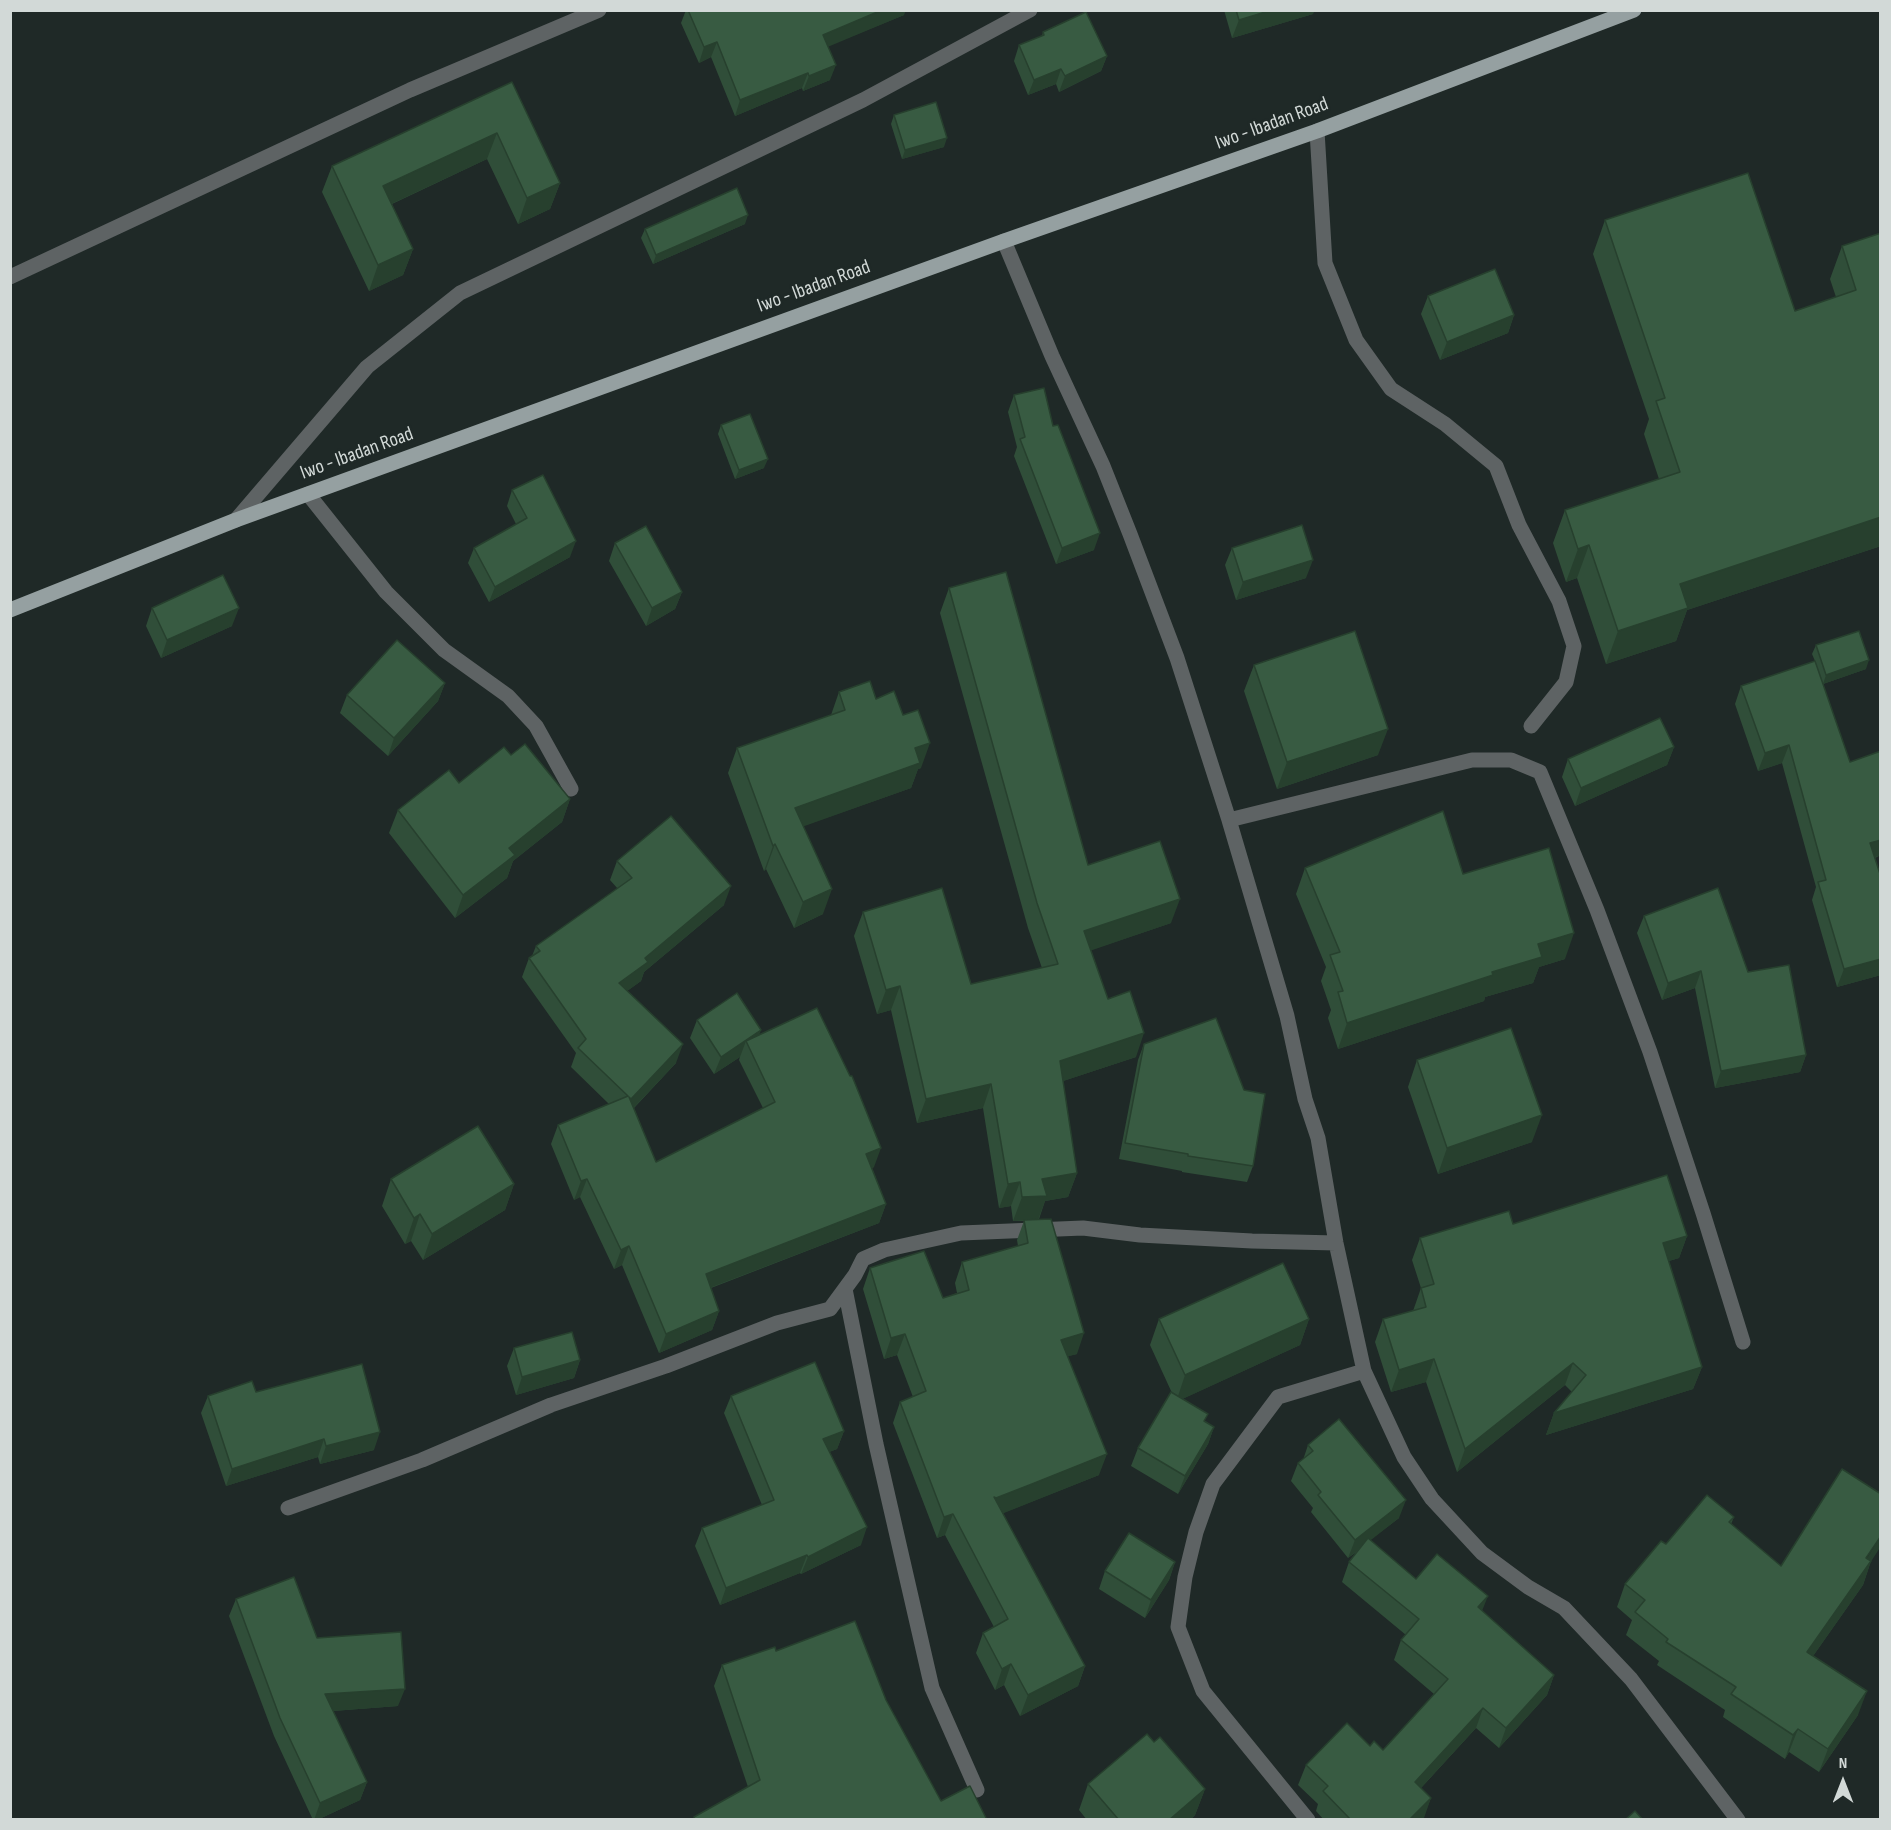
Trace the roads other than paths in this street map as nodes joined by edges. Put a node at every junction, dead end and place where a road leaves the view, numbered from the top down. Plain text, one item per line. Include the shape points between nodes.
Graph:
1 (599, 10) edge
2 (1030, 10) edge
3 (1634, 10) edge
4 (1317, 131) junction
5 (1004, 241) junction
6 (10, 277) edge
7 (308, 494) junction
8 (236, 520) junction
9 (10, 610) edge
10 (1531, 726) dead end
11 (571, 789) dead end
12 (1229, 820) junction
13 (1336, 1243) junction
14 (845, 1289) junction
15 (1743, 1342) dead end
16 (1364, 1371) junction
17 (288, 1508) dead end
18 (977, 1791) dead end
19 (1308, 1820) edge
20 (1738, 1820) edge

1 - 6 street via 410,90
2 - 8 street via 862,100 460,293 367,367
3 - 4 main road, Iwo - Ibadan Road
4 - 5 main road, Iwo - Ibadan Road
4 - 10 street via 1325,263 1356,340 1391,389 1445,424 1496,466 1518,525 1558,601 1574,646 1566,682
5 - 7 main road, Iwo - Ibadan Road
5 - 12 street via 1130,534 1177,658
7 - 8 main road, Iwo - Ibadan Road
7 - 11 street via 386,592 444,650 508,696 536,726
8 - 9 main road, Iwo - Ibadan Road
12 - 13 street via 1287,1016 1318,1138
12 - 15 street via 1472,760 1511,760 1540,772 1650,1052
13 - 14 street via 1140,1235 1083,1228 961,1233 884,1250 863,1259
13 - 16 street
14 - 17 street via 830,1309 777,1323 551,1405 422,1460
14 - 18 street via 932,1688
16 - 19 street via 1278,1397 1213,1484 1196,1532 1178,1627 1203,1691
16 - 20 street via 1404,1457 1432,1499 1482,1553 1572,1616 1632,1679

